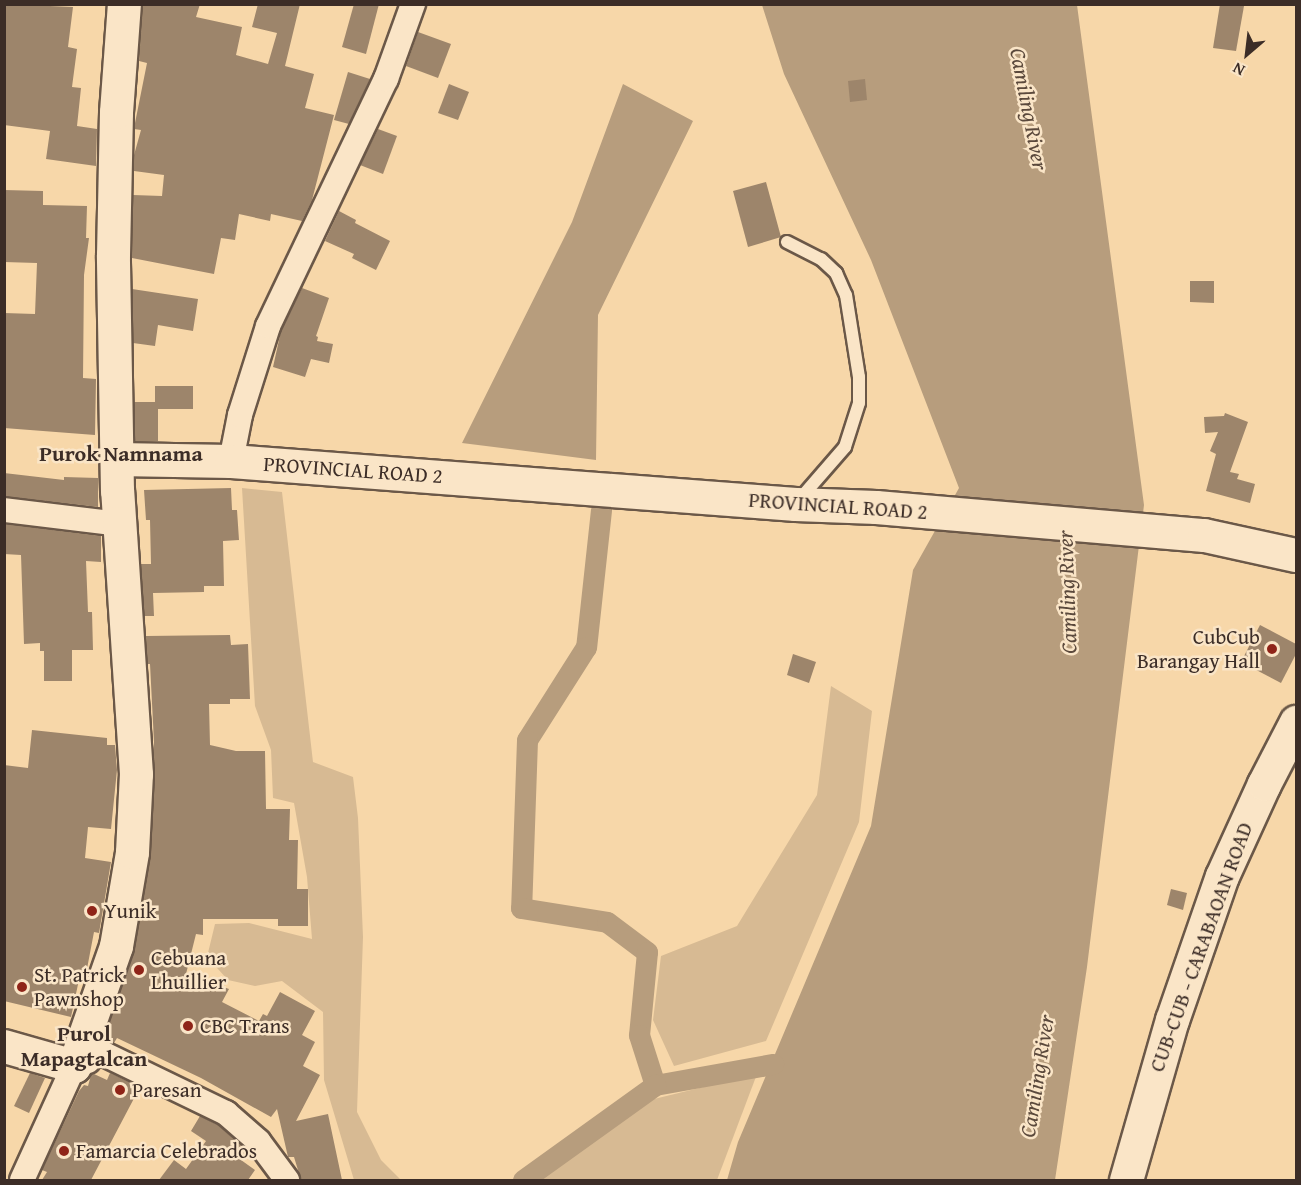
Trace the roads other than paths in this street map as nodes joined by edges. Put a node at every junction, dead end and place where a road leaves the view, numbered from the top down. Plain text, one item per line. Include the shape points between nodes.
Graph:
1 (124, 4) edge
2 (413, 4) edge
3 (787, 242) dead end
4 (117, 459) junction
5 (231, 461) junction
6 (795, 504) junction
7 (4, 510) edge
8 (119, 524) junction
9 (1296, 555) edge
10 (1296, 722) edge
11 (4, 1027) edge
12 (4, 1046) edge
13 (86, 1056) junction
14 (22, 1180) edge
15 (287, 1180) edge
16 (1126, 1180) edge

1 - 4 street via 114,170
2 - 5 street via 386,80 268,326 240,415
3 - 6 lane via 821,259 836,273 846,295 859,378 859,403 845,447
4 - 5 street, PROVINCIAL ROAD 2
4 - 8 street
5 - 6 street, PROVINCIAL ROAD 2
6 - 9 street, PROVINCIAL ROAD 2 via 876,507 1204,535
7 - 8 street
8 - 13 street via 134,722 134,827 116,946
10 - 16 street, CUB-CUB - CARABAOAN ROAD via 1222,876 1172,1020
11 - 13 street
12 - 13 street
13 - 14 street
13 - 15 street via 226,1113 258,1141

